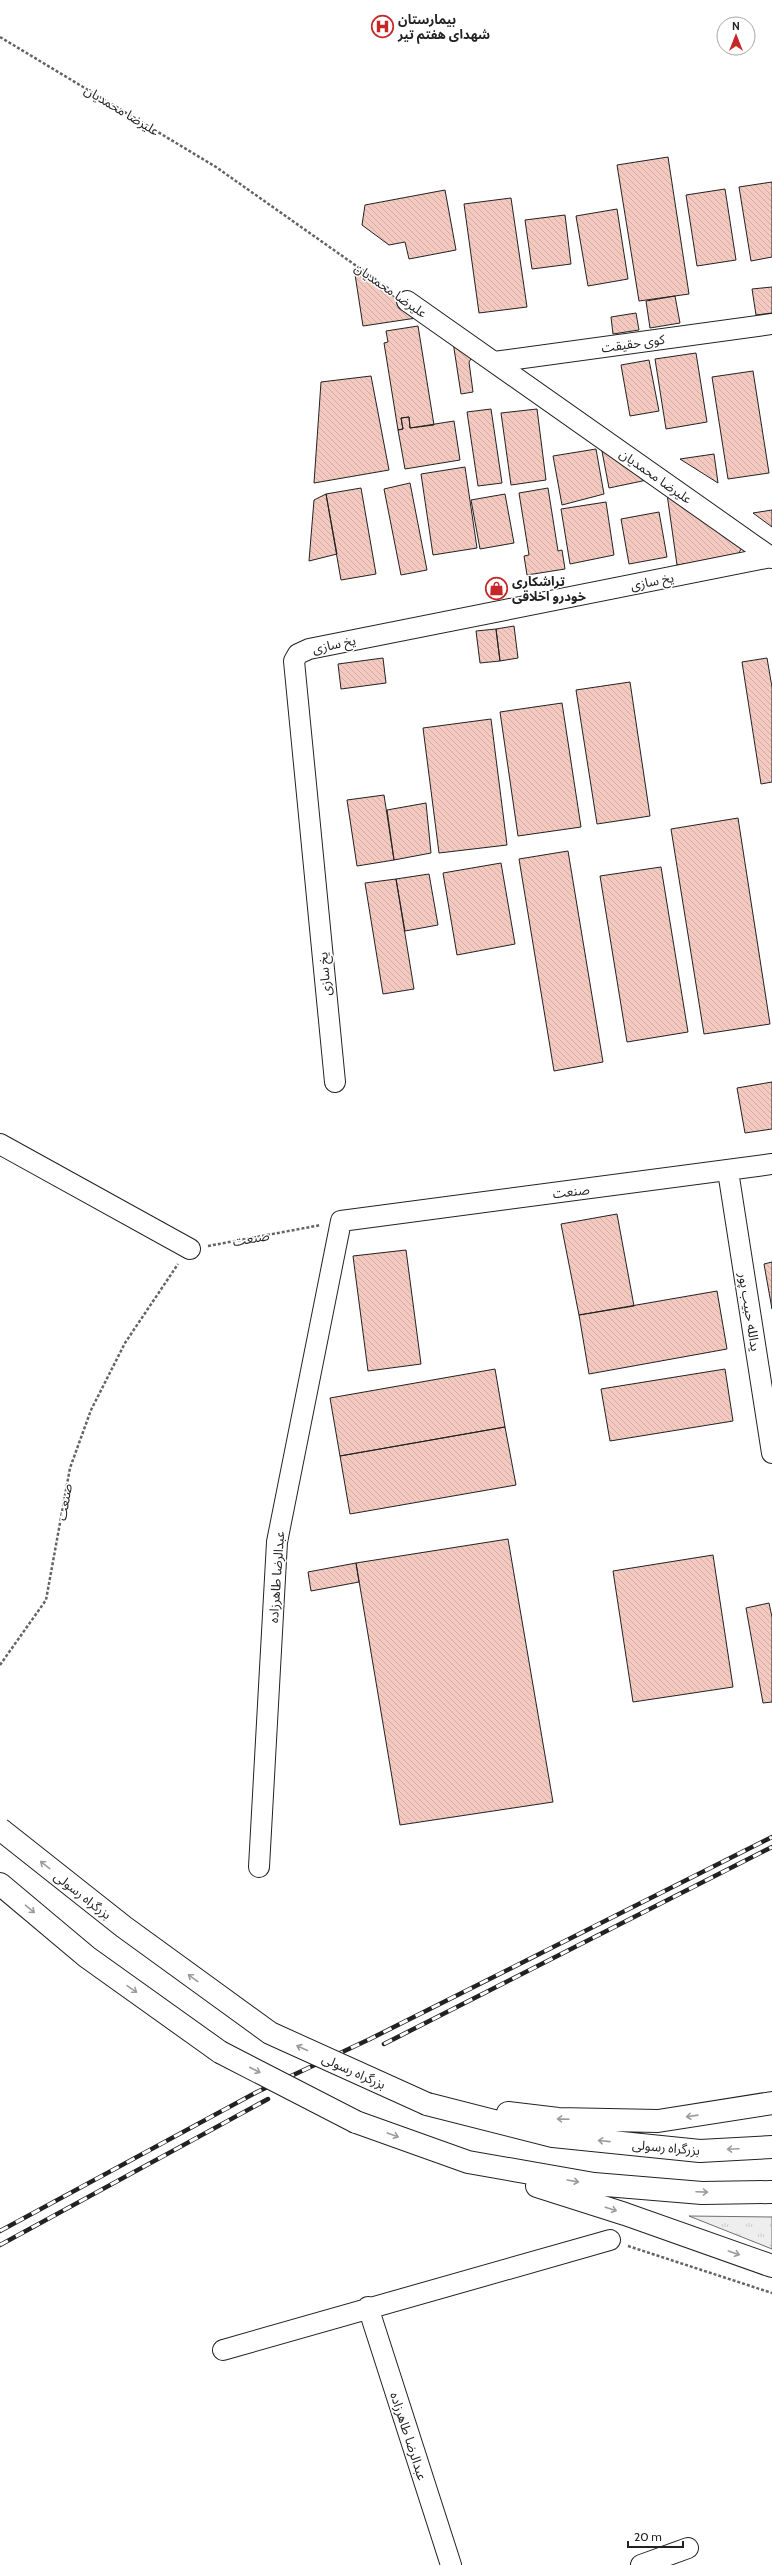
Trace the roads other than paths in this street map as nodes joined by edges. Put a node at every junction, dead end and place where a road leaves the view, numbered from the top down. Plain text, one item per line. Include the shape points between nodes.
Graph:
1 (407, 301) road end
2 (772, 324) edge
3 (494, 362) junction
4 (771, 558) edge
5 (335, 1082) dead end
6 (0, 1144) edge
7 (772, 1164) edge
8 (728, 1171) junction
9 (341, 1221) joint
10 (190, 1249) road end
11 (772, 1453) edge
12 (0, 1829) edge
13 (258, 1867) dead end
14 (0, 1884) edge
15 (772, 2103) edge
16 (427, 2104) junction
17 (772, 2147) edge
18 (468, 2162) junction
19 (772, 2192) edge
20 (610, 2240) road end
21 (772, 2266) edge
22 (368, 2307) junction
23 (223, 2350) dead end
24 (688, 2548) dead end
25 (451, 2565) edge
26 (641, 2565) edge

1 - 3 street, علیرضا محمدیان
2 - 3 street, کوی حقیقت
3 - 4 street, علیرضا محمدیان
4 - 5 street, یخ سازی via 309,649 298,654 294,662
6 - 10 street
7 - 8 street, صنعت
8 - 9 street, صنعت
8 - 11 street, یدالله حبیب پور
9 - 13 street, عبدالرضا طاهرزاده via 277,1542
16 -> 12 highway, بزرگراه رسولی, bridge via 270,2033 124,1927
14 -> 18 highway, bridge via 87,1957 220,2052 356,2122
15 -> 16 highway via 658,2121 558,2119
17 -> 16 highway, بزرگراه رسولی via 700,2151 553,2136
18 -> 19 highway via 594,2184 702,2193
18 -> 21 highway
20 - 22 street
22 - 23 street
22 - 25 street, عبدالرضا طاهرزاده
24 - 26 street

